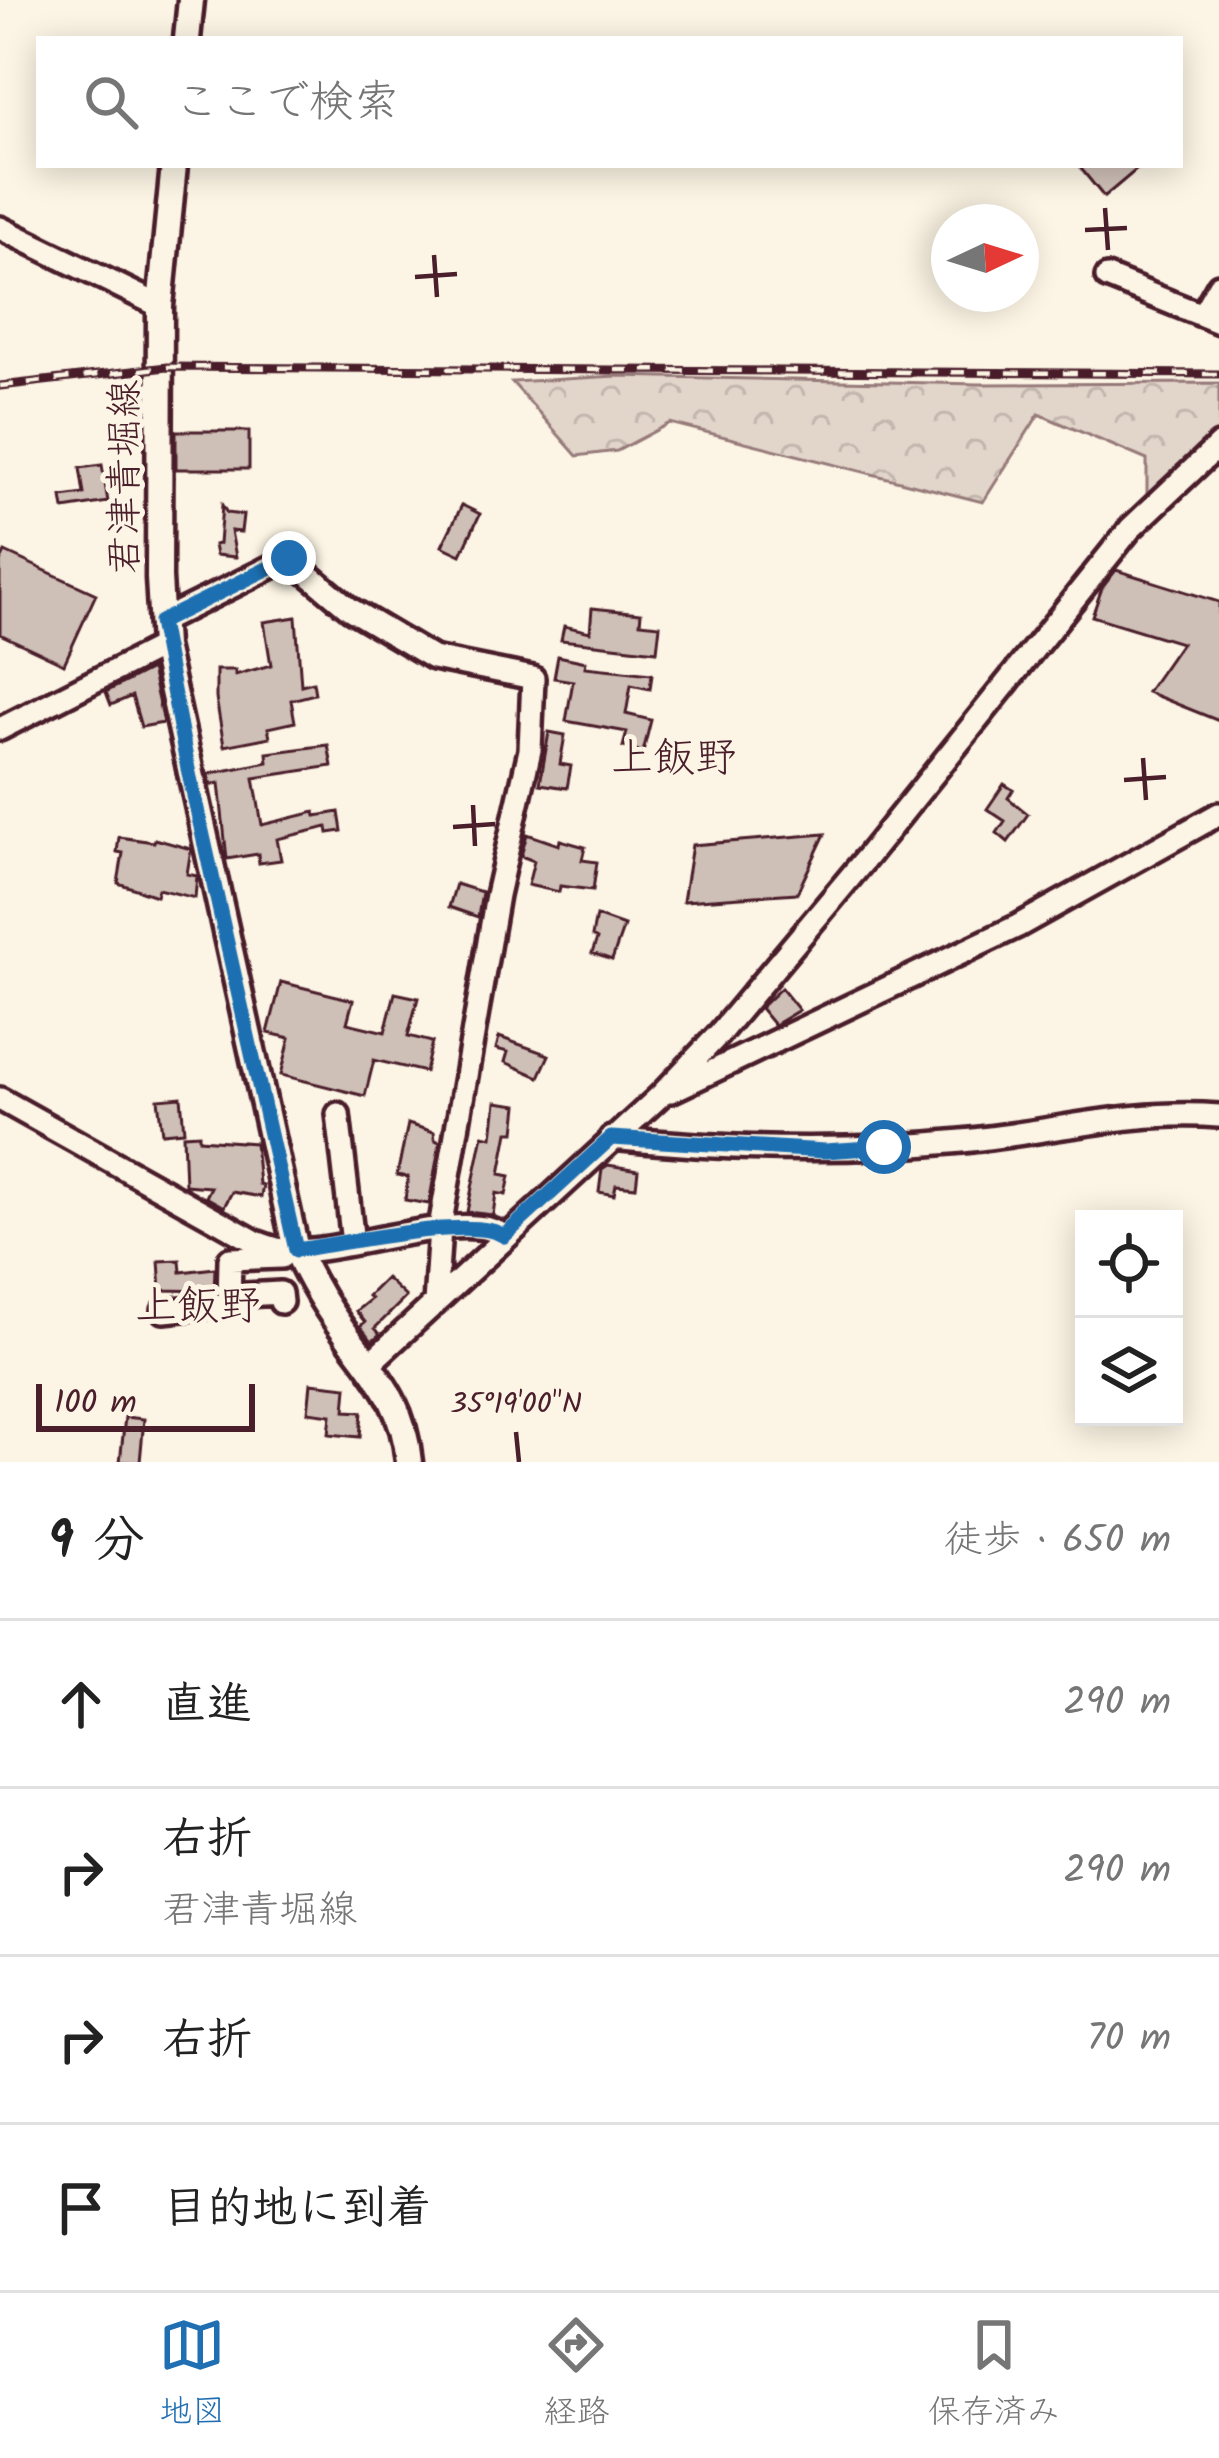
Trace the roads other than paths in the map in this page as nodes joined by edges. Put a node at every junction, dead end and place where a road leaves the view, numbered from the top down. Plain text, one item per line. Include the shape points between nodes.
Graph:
1 (191, 0) edge
2 (187, 36) edge
3 (174, 168) edge
4 (0, 229) edge
5 (1107, 278) dead end
6 (1219, 285) edge
7 (160, 306) junction
8 (1211, 319) edge
9 (1219, 446) edge
10 (162, 634) junction
11 (0, 729) edge
12 (1219, 814) edge
13 (660, 1096) junction
14 (0, 1099) edge
15 (338, 1114) dead end
16 (1219, 1116) edge
17 (611, 1138) junction
18 (440, 1228) junction
19 (504, 1236) junction
20 (353, 1243) junction
21 (298, 1254) junction
22 (229, 1300) junction
23 (280, 1302) dead end
24 (434, 1304) junction
25 (164, 1311) dead end
26 (369, 1364) junction
27 (409, 1462) edge

1 - 2 main road
3 - 7 main road, 君津青堀線
4 - 7 street
5 - 8 street
6 - 8 street
7 - 10 main road, 君津青堀線
9 - 13 street via 1130,529 769,977
10 - 11 street
10 - 18 street via 289,558 350,609 433,658 533,678 530,751
10 - 21 main road, 君津青堀線
12 - 13 street via 1018,926
13 - 17 street
14 - 21 street via 256,1242
15 - 20 street
16 - 17 street via 1134,1114 1032,1133 825,1151
17 - 19 street
18 - 19 street
18 - 20 street
18 - 24 street
19 - 24 street
20 - 21 street
21 - 22 street via 233,1256
21 - 26 main road, 君津青堀線
22 - 23 street via 280,1293
22 - 25 street
24 - 26 street
26 - 27 main road, 君津青堀線 via 400,1414

